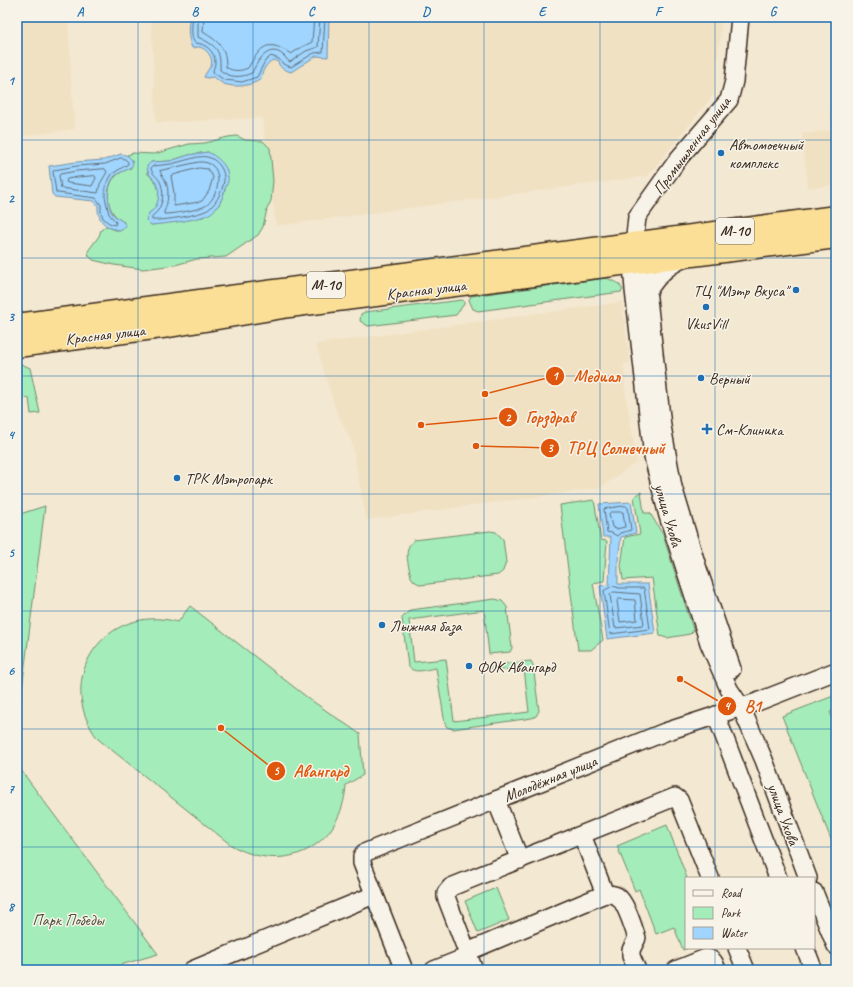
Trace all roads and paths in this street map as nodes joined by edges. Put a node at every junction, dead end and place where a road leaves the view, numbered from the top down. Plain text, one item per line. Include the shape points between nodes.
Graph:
1 (740, 17) edge
2 (836, 217) edge
3 (836, 237) edge
4 (693, 256) junction
5 (637, 257) junction
6 (598, 268) junction
7 (641, 291) junction
8 (17, 325) edge
9 (17, 346) edge
10 (836, 671) edge
11 (741, 707) junction
12 (716, 715) junction
13 (496, 800) junction
14 (582, 835) junction
15 (520, 860) junction
16 (710, 877) edge
17 (778, 877) edge
18 (808, 877) edge
19 (605, 894) junction
20 (815, 894) edge
21 (374, 895) junction
22 (836, 946) edge
23 (737, 949) edge
24 (805, 949) edge
25 (470, 959) edge
26 (192, 970) edge
27 (404, 970) edge
28 (434, 970) edge
29 (636, 970) edge
30 (676, 970) edge
31 (717, 970) edge
32 (746, 970) edge
33 (810, 970) edge

1 - 5 street, Промышленная улица via 734,81 729,100 679,158 637,217
2 - 5 highway, Красная улица / М-10
3 - 4 highway, Красная улица / М-10
4 - 5 highway, Красная улица / М-10
4 - 7 street via 670,265
5 - 6 highway, Красная улица / М-10
5 - 7 street, улица Ухова
5 - 8 highway, Красная улица / М-10
6 - 7 street via 621,276
6 - 9 highway, Красная улица / М-10 via 289,306 169,326
7 - 11 street, улица Ухова via 653,457 709,643 729,689
10 - 11 street, Молодёжная улица
11 - 12 street, Молодёжная улица
11 - 18 street, улица Ухова via 764,760
12 - 13 street, Молодёжная улица via 665,732
12 - 17 street
13 - 15 street
13 - 21 street, Молодёжная улица via 368,851 362,856 362,863
14 - 15 street
14 - 16 street via 677,797
14 - 19 street
15 - 25 street via 448,890 446,897
19 - 25 street
19 - 29 street via 612,894 622,901 637,938 631,950
20 - 22 street
21 - 26 street
21 - 27 street
23 - 32 street
24 - 33 street via 811,963
25 - 28 street
30 - 31 street via 710,958

